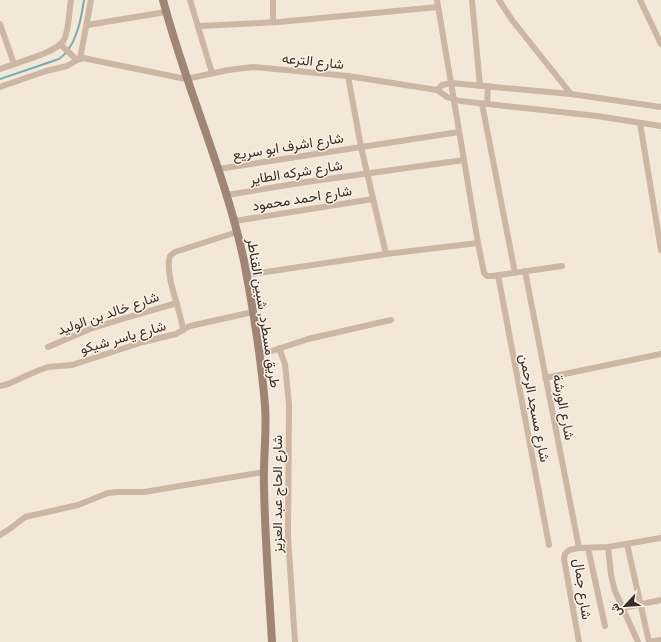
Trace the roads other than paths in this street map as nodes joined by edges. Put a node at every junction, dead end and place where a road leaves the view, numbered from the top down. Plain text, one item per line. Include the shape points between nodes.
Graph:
1 (71, 0) edge
2 (92, 0) edge
3 (163, 0) edge
4 (190, 0) edge
5 (273, 0) edge
6 (437, 0) edge
7 (472, 0) edge
8 (498, 0) edge
9 (640, 0) edge
10 (438, 7) junction
11 (166, 12) junction
12 (273, 22) junction
13 (0, 24) edge
14 (87, 25) junction
15 (198, 26) junction
16 (661, 44) edge
17 (62, 46) junction
18 (77, 59) junction
19 (14, 64) junction
20 (0, 69) edge
21 (209, 74) junction
22 (348, 76) junction
23 (190, 78) junction
24 (451, 83) junction
25 (480, 86) junction
26 (488, 86) junction
27 (0, 87) edge
28 (437, 90) junction
29 (571, 94) junction
30 (453, 99) junction
31 (485, 104) junction
32 (661, 107) edge
33 (640, 123) junction
34 (661, 126) edge
35 (459, 132) junction
36 (361, 147) junction
37 (464, 160) junction
38 (218, 169) junction
39 (368, 174) junction
40 (227, 195) junction
41 (373, 199) junction
42 (235, 221) junction
43 (237, 232) junction
44 (478, 243) junction
45 (661, 250) edge
46 (386, 254) junction
47 (562, 266) dead end
48 (525, 271) junction
49 (515, 273) junction
50 (498, 275) junction
51 (246, 276) junction
52 (177, 303) junction
53 (253, 312) junction
54 (391, 320) dead end
55 (183, 330) junction
56 (48, 347) dead end
57 (277, 349) junction
58 (262, 354) junction
59 (661, 354) edge
60 (545, 378) junction
61 (0, 386) edge
62 (264, 472) junction
63 (0, 535) edge
64 (661, 538) edge
65 (627, 544) junction
66 (549, 545) dead end
67 (608, 547) junction
68 (580, 548) junction
69 (588, 548) junction
70 (661, 600) edge
71 (640, 604) junction
72 (623, 608) junction
73 (605, 626) dead end
74 (661, 640) edge
75 (272, 642) edge
76 (295, 642) edge
77 (579, 642) edge
78 (638, 642) edge
79 (649, 642) edge

1 - 17 street
2 - 14 street
3 - 11 main road, طريق مسطرد, شبين القناطر
4 - 15 street
5 - 12 street
6 - 10 street
7 - 25 street
8 - 29 street
9 - 16 street
10 - 12 street
10 - 24 street
11 - 14 street
11 - 23 main road, طريق مسطرد, شبين القناطر
12 - 15 street
13 - 19 street
14 - 18 street
15 - 21 street
17 - 18 street
17 - 19 street
18 - 23 street
18 - 27 street via 67,66
19 - 20 street
21 - 22 street, شارع الترعه via 253,67
21 - 23 street, شارع الترعه
22 - 28 street, شارع الترعه
22 - 36 street
23 - 38 main road, طريق مسطرد, شبين القناطر
24 - 25 street
24 - 28 street via 442,85
24 - 30 street
25 - 26 street
26 - 29 street
26 - 31 street
28 - 30 street, شارع الترعه
29 - 32 street
30 - 31 street, شارع الترعه
30 - 35 street
31 - 33 street, شارع الترعه
31 - 49 street
33 - 34 street, شارع الترعه
33 - 45 street
35 - 36 street, شارع اشرف ابو سريع
35 - 37 street
36 - 38 street, شارع اشرف ابو سريع
36 - 39 street
37 - 39 street, شارع شركه الطاير
37 - 44 street
38 - 40 main road, طريق مسطرد, شبين القناطر
39 - 40 street, شارع شركه الطاير
39 - 41 street
40 - 42 main road, طريق مسطرد, شبين القناطر
41 - 42 street, شارع احمد محمود
41 - 46 street
42 - 43 main road, طريق مسطرد, شبين القناطر
43 - 51 main road, طريق مسطرد, شبين القناطر
43 - 52 street via 174,252 170,256 171,283
44 - 46 street
44 - 50 street via 484,273 487,276
46 - 51 street
47 - 48 street
48 - 49 street
48 - 60 street, شارع الورشة
49 - 50 street
50 - 66 street, شارع مسجد الرحمن
51 - 53 main road, طريق مسطرد, شبين القناطر
52 - 55 street
52 - 56 street, شارع خالد بن الوليد via 97,327
53 - 55 street, شارع ياسر شيكو via 190,326
53 - 58 main road, طريق مسطرد, شبين القناطر
54 - 57 street via 308,339
55 - 61 street, شارع ياسر شيكو via 72,365 48,367
57 - 58 street
57 - 76 street, شارع الحاج عبد العزيز via 285,364 290,404 288,537
58 - 62 main road, طريق مسطرد, شبين القناطر via 266,429
59 - 60 street
60 - 68 street, شارع الورشة
62 - 63 street via 144,492 108,493 78,505 26,517
62 - 75 main road, طريق مسطرد, شبين القناطر
64 - 65 street
65 - 67 street
65 - 71 street
67 - 69 street
67 - 72 street, شارع جمال via 611,575
68 - 69 street
68 - 77 street, شارع جمال via 569,550 564,559
69 - 73 street
70 - 71 street
71 - 72 street
71 - 79 street
72 - 78 street, شارع جمال
74 - 79 street

